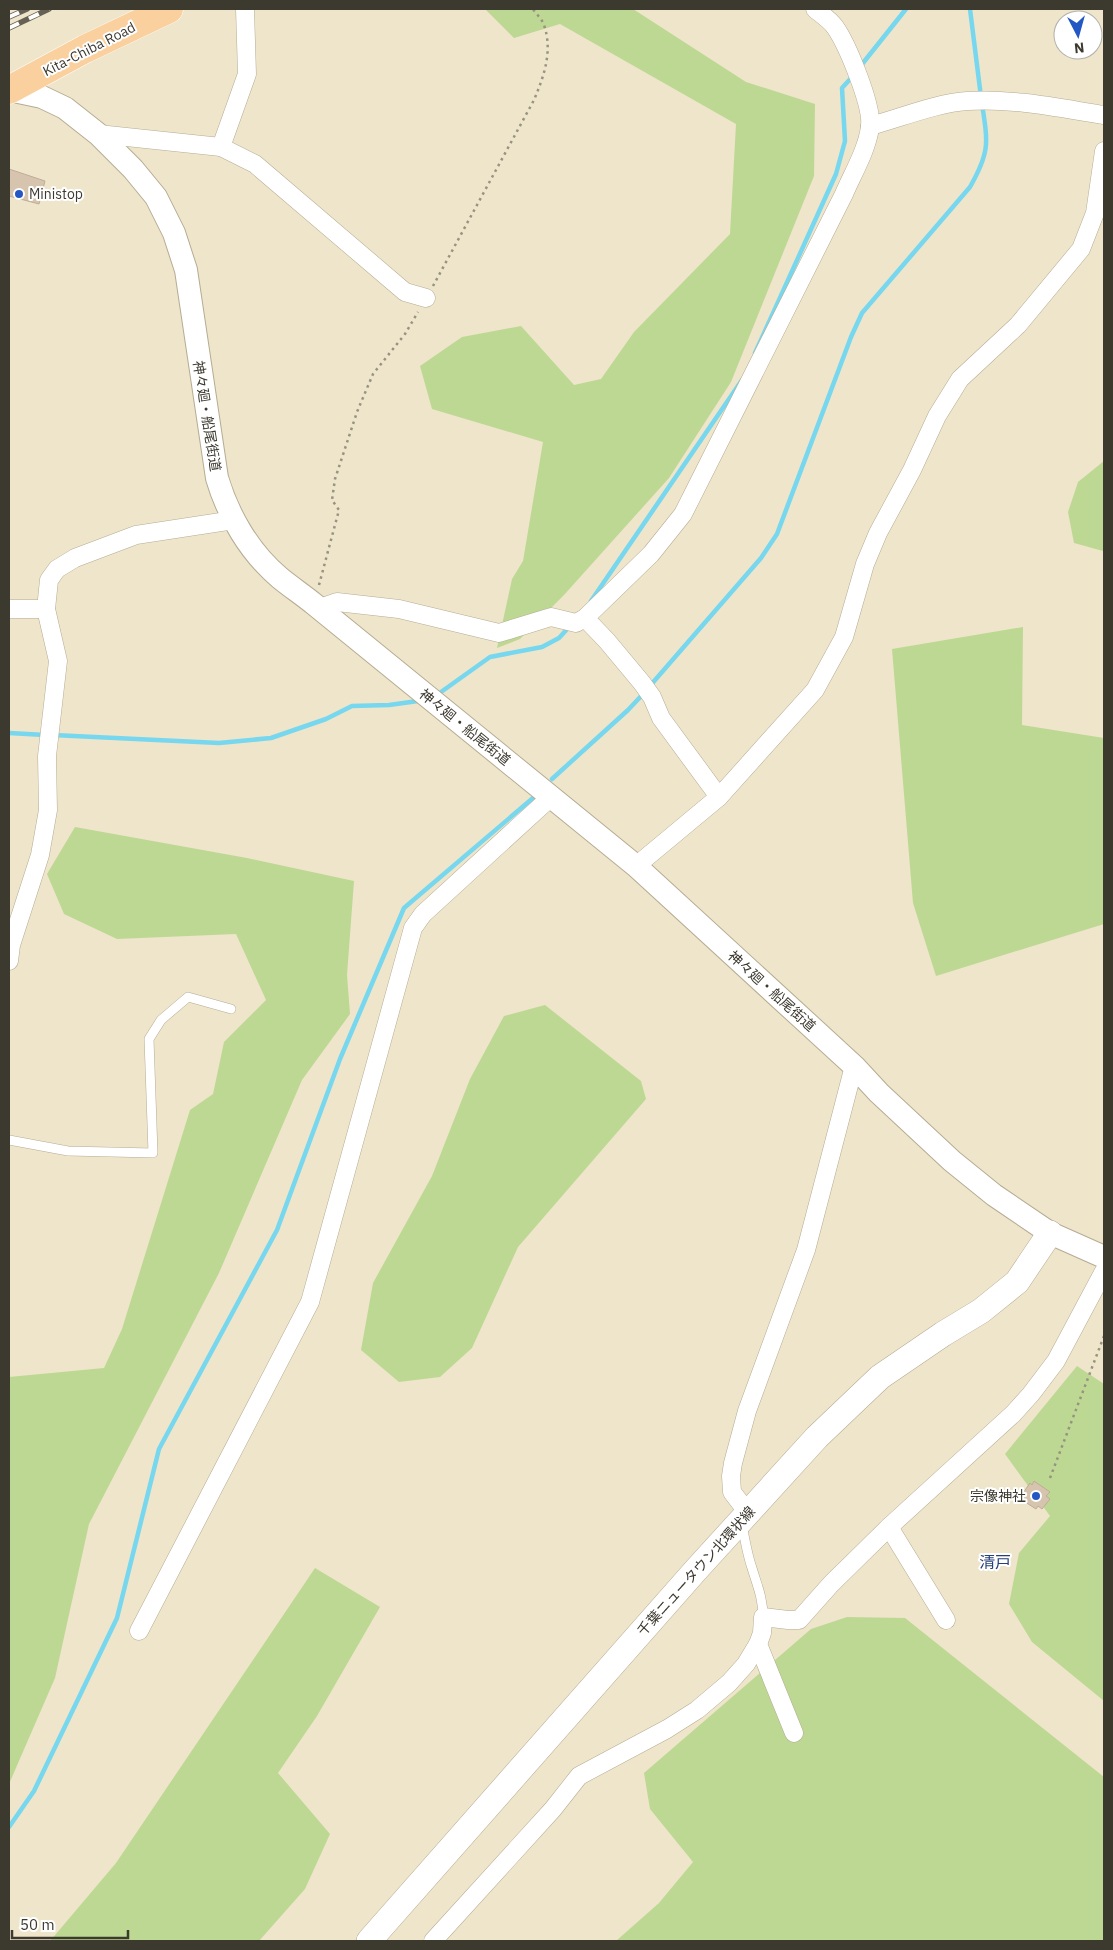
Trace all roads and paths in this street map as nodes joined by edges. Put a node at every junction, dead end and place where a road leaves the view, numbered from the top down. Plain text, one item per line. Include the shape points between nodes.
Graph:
1 (169, 9) edge
2 (245, 9) edge
3 (815, 9) edge
4 (9, 90) edge
5 (1104, 115) edge
6 (870, 126) junction
7 (98, 134) junction
8 (221, 147) junction
9 (1104, 151) edge
10 (426, 298) dead end
11 (234, 520) junction
12 (320, 608) junction
13 (46, 609) junction
14 (9, 610) edge
15 (575, 620) junction
16 (546, 792) junction
17 (719, 797) junction
18 (636, 866) junction
19 (9, 961) edge
20 (231, 1009) dead end
21 (854, 1066) junction
22 (9, 1140) edge
23 (1050, 1233) junction
24 (1104, 1257) edge
25 (1104, 1271) edge
26 (1104, 1336) edge
27 (1050, 1478) dead end
28 (745, 1517) junction
29 (889, 1527) junction
30 (763, 1617) junction
31 (946, 1620) dead end
32 (139, 1631) dead end
33 (758, 1644) junction
34 (794, 1733) dead end
35 (369, 1941) edge
36 (434, 1941) edge

1 - 4 highway, Kita-Chiba Road
2 - 8 street via 247,74
3 - 6 street via 834,26 852,60 868,108
4 - 7 street, 神々廻・船尾街道 via 42,97 65,108
5 - 6 street via 992,100 951,103
6 - 15 street via 844,194 683,514 651,554
7 - 8 street
7 - 11 street, 神々廻・船尾街道 via 156,197 174,233 186,270 217,478
8 - 10 street via 255,164 405,292
9 - 17 street via 1095,213 1081,248 1018,325 960,379 937,416 878,533 865,564 844,637 815,690
11 - 12 street, 神々廻・船尾街道 via 253,550 272,570
11 - 13 street via 136,534 75,558 57,569 49,580
12 - 15 street via 337,602 399,610 500,633 551,617
12 - 16 street, 神々廻・船尾街道
13 - 14 street
13 - 19 street via 58,661 47,756 48,810 40,855
15 - 17 street via 607,641 642,683 661,718
16 - 18 street, 神々廻・船尾街道
16 - 32 street via 423,914 413,928 310,1302
17 - 18 street
18 - 21 street, 神々廻・船尾街道
20 - 22 lane via 188,997 161,1020 148,1039 153,1153 68,1150
21 - 23 street, 神々廻・船尾街道 via 952,1161 994,1195
21 - 28 street via 806,1250 747,1411 734,1463 732,1492
23 - 24 street, 神々廻・船尾街道
23 - 28 main road, 千葉ニュータウン北環状線 via 1017,1282 981,1311 880,1377 817,1437
25 - 29 street via 1056,1361 1031,1394
26 - 27 path
28 - 30 lane via 751,1566 760,1591
28 - 35 main road, 千葉ニュータウン北環状線
29 - 30 street via 799,1620
29 - 31 street
30 - 33 street
33 - 34 street
33 - 36 street via 729,1683 697,1710 579,1776

